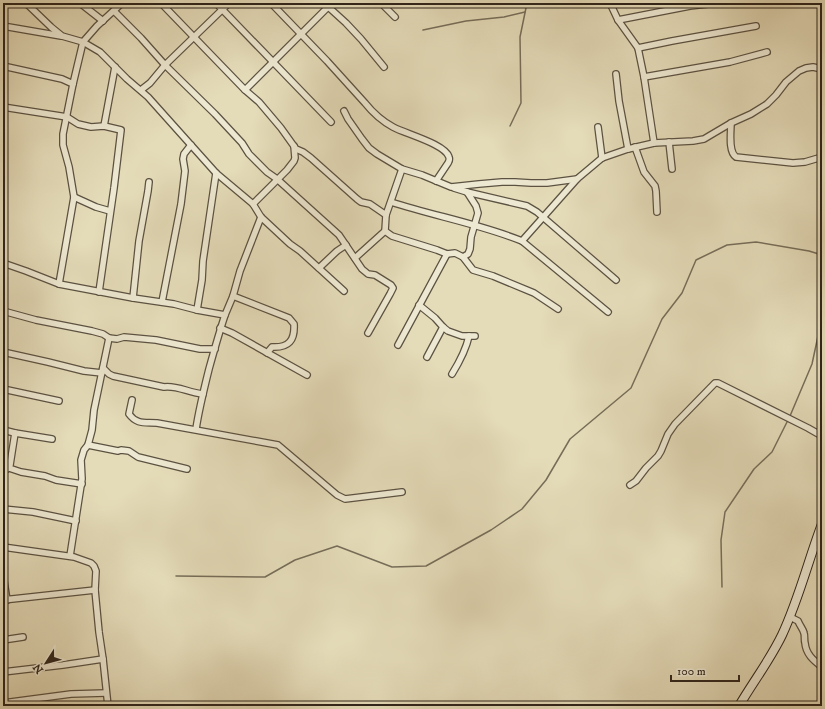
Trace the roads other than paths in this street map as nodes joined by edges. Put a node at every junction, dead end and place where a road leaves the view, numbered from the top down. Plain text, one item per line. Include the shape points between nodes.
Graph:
1 (26, 3) edge
2 (80, 3) edge
3 (122, 3) edge
4 (161, 3) edge
5 (216, 3) edge
6 (229, 3) edge
7 (271, 3) edge
8 (381, 3) edge
9 (610, 3) edge
10 (717, 3) edge
11 (328, 4) edge
12 (222, 10) junction
13 (114, 11) junction
14 (395, 17) dead end
15 (618, 20) junction
16 (103, 21) junction
17 (3, 26) edge
18 (756, 26) dead end
19 (301, 35) junction
20 (62, 36) junction
21 (194, 38) junction
22 (83, 42) junction
23 (638, 48) junction
24 (767, 52) dead end
25 (274, 63) junction
26 (165, 65) junction
27 (3, 66) edge
28 (115, 67) junction
29 (384, 67) dead end
30 (822, 69) edge
31 (616, 74) dead end
32 (644, 77) junction
33 (73, 84) junction
34 (140, 90) junction
35 (246, 90) junction
36 (3, 107) edge
37 (344, 111) dead end
38 (67, 117) junction
39 (331, 122) dead end
40 (731, 123) junction
41 (104, 126) junction
42 (598, 127) dead end
43 (669, 142) junction
44 (654, 143) junction
45 (191, 145) junction
46 (294, 146) junction
47 (635, 147) junction
48 (628, 149) junction
49 (822, 157) edge
50 (602, 158) junction
51 (402, 169) junction
52 (672, 169) dead end
53 (216, 173) junction
54 (277, 179) junction
55 (577, 179) junction
56 (436, 181) junction
57 (148, 182) dead end
58 (451, 188) junction
59 (468, 192) junction
60 (74, 197) junction
61 (391, 202) junction
62 (253, 204) junction
63 (110, 211) junction
64 (657, 212) dead end
65 (386, 215) junction
66 (262, 217) junction
67 (543, 217) junction
68 (475, 225) junction
69 (385, 232) junction
70 (522, 241) junction
71 (346, 244) junction
72 (447, 254) junction
73 (463, 256) junction
74 (355, 258) junction
75 (3, 263) edge
76 (319, 268) junction
77 (616, 280) dead end
78 (59, 284) junction
79 (344, 291) dead end
80 (99, 292) junction
81 (233, 296) junction
82 (133, 298) junction
83 (162, 302) junction
84 (419, 305) junction
85 (558, 309) dead end
86 (197, 310) junction
87 (3, 311) edge
88 (608, 312) dead end
89 (216, 313) junction
90 (225, 315) junction
91 (223, 321) junction
92 (443, 327) junction
93 (220, 328) junction
94 (368, 333) dead end
95 (110, 338) junction
96 (398, 345) dead end
97 (215, 349) junction
98 (3, 352) edge
99 (267, 353) junction
100 (426, 357) dead end
101 (103, 370) junction
102 (452, 374) dead end
103 (307, 375) dead end
104 (3, 389) edge
105 (203, 394) junction
106 (132, 400) dead end
107 (59, 401) dead end
108 (196, 429) junction
109 (3, 430) edge
110 (15, 433) junction
111 (822, 436) edge
112 (52, 439) dead end
113 (88, 445) junction
114 (6, 468) edge
115 (187, 469) dead end
116 (82, 484) junction
117 (630, 485) dead end
118 (402, 492) dead end
119 (3, 509) edge
120 (76, 521) junction
121 (822, 524) edge
122 (820, 535) edge
123 (3, 547) edge
124 (70, 556) junction
125 (3, 575) edge
126 (95, 590) junction
127 (5, 600) edge
128 (790, 617) junction
129 (24, 637) dead end
130 (3, 640) edge
131 (103, 659) junction
132 (822, 667) edge
133 (3, 672) edge
134 (106, 693) junction
135 (3, 703) edge
136 (108, 706) edge
137 (739, 706) edge

1 - 20 street
2 - 16 street
3 - 13 street
4 - 21 street
5 - 12 street
6 - 12 street
7 - 19 street
8 - 14 street
9 - 15 street
10 - 15 street
11 - 19 street
11 - 29 street
12 - 21 street
12 - 25 street
13 - 16 street
13 - 26 street
15 - 23 street
16 - 22 street
17 - 20 street
18 - 23 street
19 - 25 street
19 - 56 street via 382,120 440,147 449,156 448,163
20 - 22 street
21 - 26 street
21 - 35 street
22 - 28 street via 100,52
22 - 33 street
23 - 32 street
24 - 32 street via 730,62
25 - 35 street
25 - 39 street
26 - 34 street via 150,83
26 - 54 street via 220,119 249,154
27 - 33 street via 62,79
28 - 34 street
28 - 41 street
30 - 40 street via 813,67 799,71 767,104
31 - 48 street
32 - 44 street
33 - 38 street
34 - 45 street
35 - 46 street via 259,102
36 - 38 street
37 - 51 street via 369,148
38 - 41 street via 78,124
38 - 60 street via 63,145
40 - 43 street via 704,139
40 - 49 street via 731,151 736,157 793,163
41 - 63 street via 121,130
42 - 50 street
43 - 44 street
43 - 52 street
44 - 47 street
45 - 53 street
45 - 83 street via 183,159 185,171 181,204
46 - 54 street via 294,161
46 - 65 street via 357,199
47 - 48 street
47 - 64 street via 644,172 655,186
48 - 50 street
50 - 55 street
51 - 56 street
51 - 61 street
53 - 62 street
53 - 86 street
54 - 62 street
54 - 71 street
55 - 58 street via 547,183 502,182
55 - 67 street
56 - 58 street
57 - 82 street
58 - 59 street
59 - 67 street via 527,206
59 - 68 street via 478,213
60 - 63 street
60 - 78 street
61 - 65 street
61 - 68 street
62 - 66 street
63 - 80 street
65 - 69 street
66 - 76 street
66 - 81 street
67 - 70 street
67 - 77 street
68 - 70 street
68 - 73 street via 470,249 468,254
69 - 72 street
69 - 74 street
70 - 88 street
71 - 74 street
71 - 76 street
72 - 73 street
72 - 84 street
73 - 85 street via 473,270 534,293
74 - 94 street via 368,274 391,284 393,288
75 - 78 street
76 - 79 street
78 - 80 street
80 - 82 street
81 - 90 street
81 - 99 street via 290,318 294,324 295,331 291,342 284,346 272,347
82 - 83 street
83 - 86 street
84 - 92 street
84 - 96 street
86 - 89 street
87 - 95 street via 92,331
89 - 90 street
89 - 91 street
90 - 91 street
91 - 93 street
92 - 100 street
92 - 102 street via 455,334 472,336
93 - 97 street
93 - 99 street
95 - 97 street via 156,340 200,349
95 - 101 street
97 - 105 street
98 - 101 street via 84,371
99 - 103 street
101 - 105 street via 113,376
101 - 113 street
104 - 107 street
105 - 108 street
106 - 108 street via 129,414 133,419
108 - 118 street via 278,445 345,499
109 - 110 street
110 - 112 street
110 - 114 street
111 - 117 street via 718,382 675,424 658,456
113 - 115 street via 129,451 138,457
113 - 116 street via 81,460
114 - 116 street
116 - 120 street
119 - 120 street
120 - 124 street
121 - 122 street
122 - 128 street
123 - 124 street
124 - 126 street via 94,566
125 - 127 street
126 - 127 street
126 - 131 street
128 - 132 street via 798,621 804,633 809,656
128 - 137 street via 776,647
129 - 130 street
131 - 133 street
131 - 134 street
134 - 135 street via 71,694
134 - 136 street

